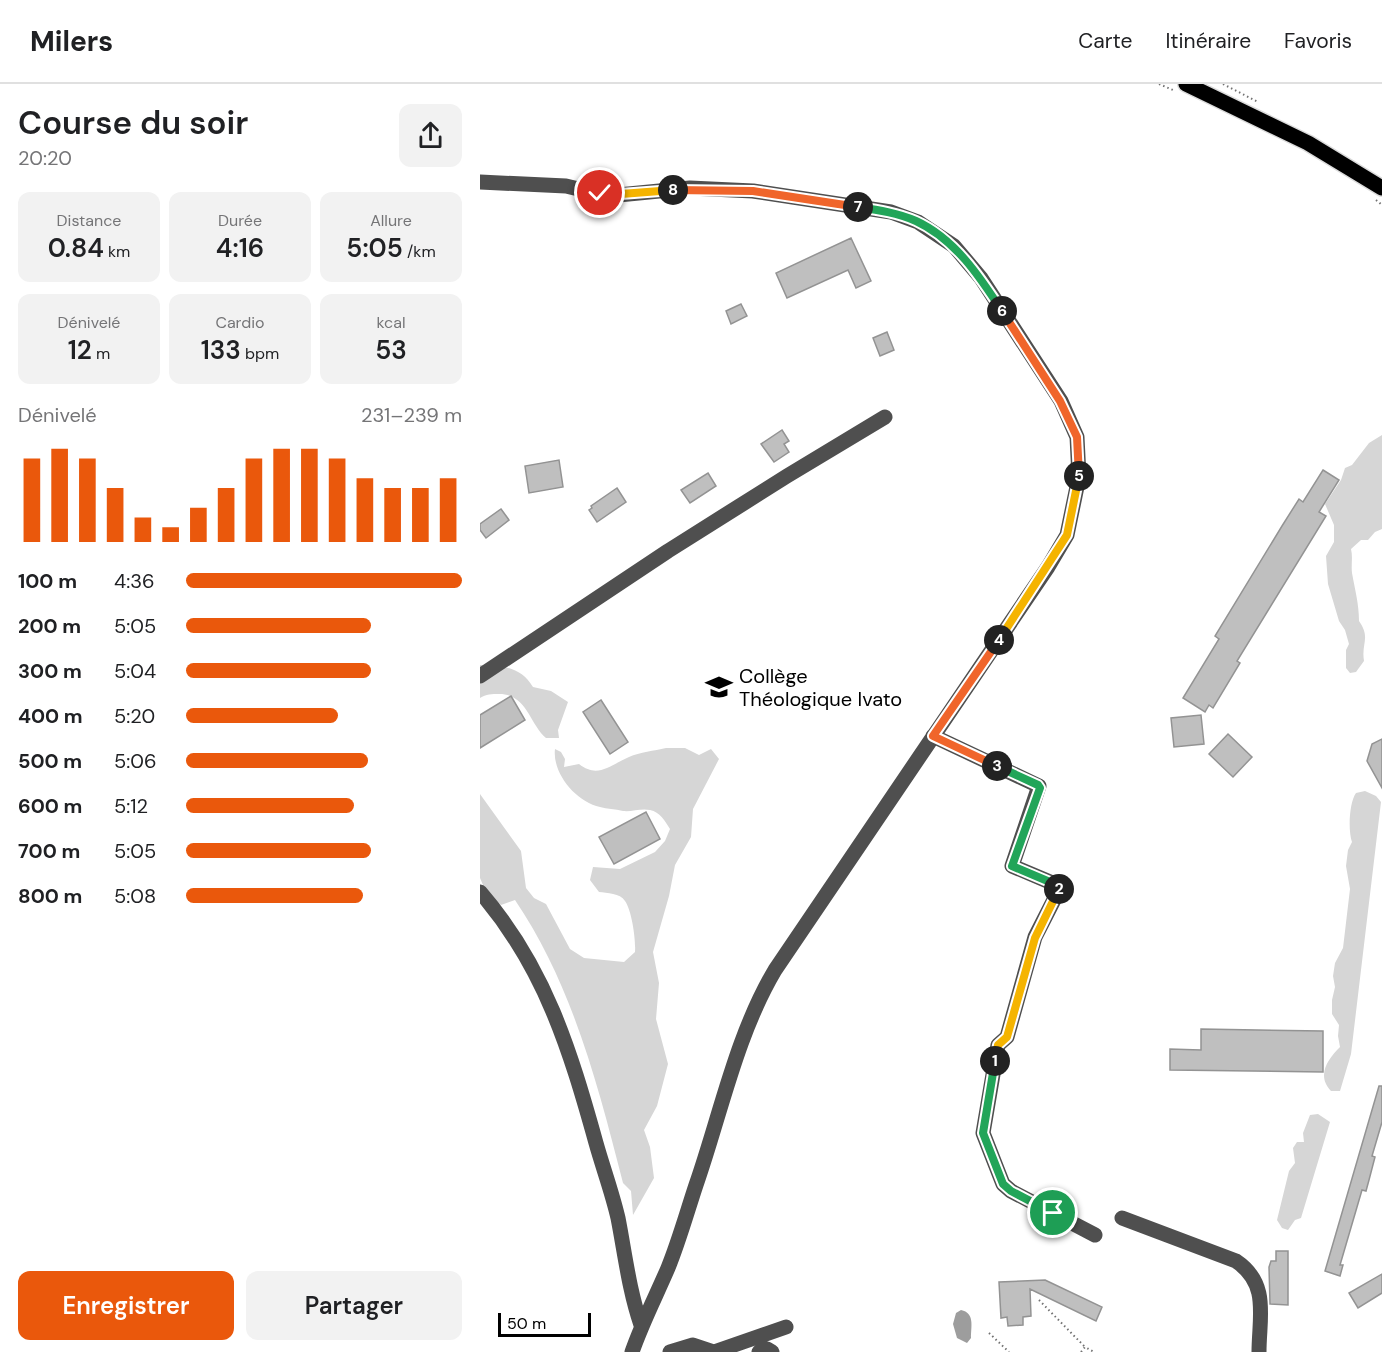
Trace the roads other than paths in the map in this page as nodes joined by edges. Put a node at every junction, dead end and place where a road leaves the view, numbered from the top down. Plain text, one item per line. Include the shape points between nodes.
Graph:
1 (1186, 84) edge
2 (480, 182) edge
3 (1382, 188) edge
4 (885, 417) dead end
5 (480, 676) edge
6 (933, 736) junction
7 (480, 892) edge
8 (1122, 1218) dead end
9 (1095, 1235) dead end
10 (641, 1325) junction
11 (786, 1327) dead end
12 (727, 1350) edge
13 (632, 1352) edge
14 (670, 1352) edge
15 (759, 1352) edge
16 (772, 1352) edge
17 (1259, 1352) edge

1 - 3 main road via 1308,143
2 - 6 street via 566,186 608,195 690,188 753,191 891,212 918,222 954,246 981,278 1060,401 1077,437 1079,477 1067,535
4 - 5 street via 668,551
6 - 9 street via 1039,786 1012,866 1057,885 1059,890 1035,938 1007,1037 998,1045 983,1133 1003,1184
6 - 10 street via 758,999 668,1267
7 - 10 street via 498,913 546,993 571,1055 617,1216
8 - 17 street via 1248,1269 1261,1298
10 - 13 street
11 - 12 street
12 - 14 street via 714,1352 693,1345
15 - 16 street

